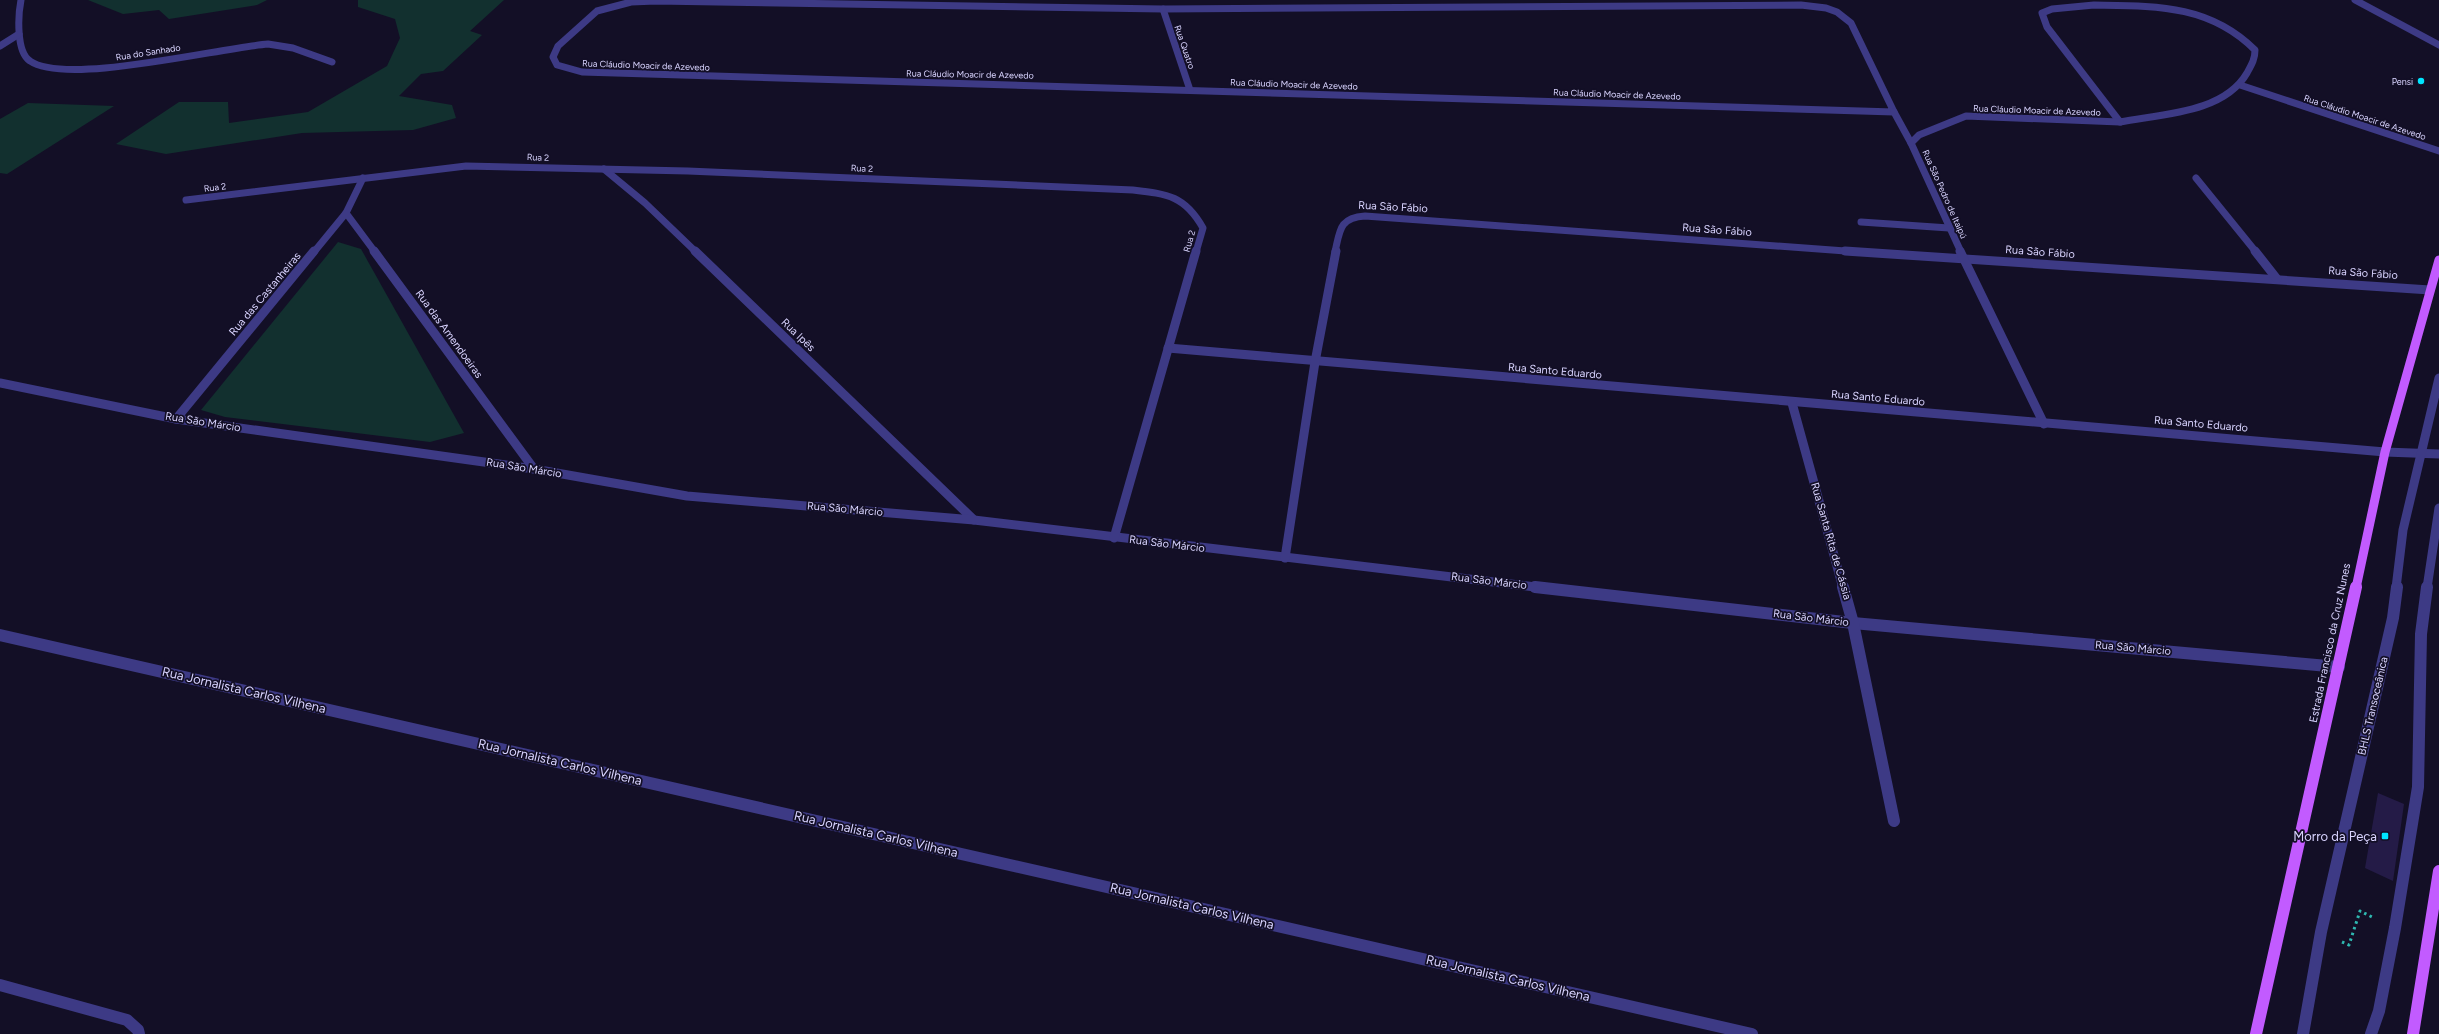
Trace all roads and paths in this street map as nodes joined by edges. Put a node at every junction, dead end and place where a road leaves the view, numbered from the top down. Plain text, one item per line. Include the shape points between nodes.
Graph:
1 (21, 0) edge
2 (2355, 0) edge
3 (1801, 5) joint
4 (1162, 9) junction
5 (19, 34) junction
6 (2439, 45) edge
7 (0, 46) edge
8 (332, 62) dead end
9 (2240, 86) junction
10 (1190, 90) junction
11 (1894, 112) junction
12 (2120, 122) junction
13 (1911, 143) junction
14 (2439, 151) edge
15 (604, 169) junction
16 (363, 178) junction
17 (2196, 178) dead end
18 (186, 200) dead end
19 (346, 213) junction
20 (1861, 222) dead end
21 (1949, 228) junction
22 (1964, 260) junction
23 (2439, 260) edge
24 (2277, 279) junction
25 (2430, 290) junction
26 (1168, 348) junction
27 (1315, 362) junction
28 (2439, 378) edge
29 (0, 383) edge
30 (1792, 403) junction
31 (176, 419) junction
32 (2044, 424) junction
33 (2385, 452) junction
34 (2420, 454) junction
35 (2439, 454) edge
36 (534, 469) junction
37 (2439, 508) edge
38 (974, 520) junction
39 (1114, 538) junction
40 (1285, 558) junction
41 (1854, 623) junction
42 (0, 635) edge
43 (2339, 667) junction
44 (1894, 821) dead end
45 (2439, 871) edge
46 (2395, 928) junction
47 (2321, 932) junction
48 (0, 984) edge
49 (140, 1034) edge
50 (1752, 1034) edge
51 (2256, 1034) edge
52 (2303, 1034) edge
53 (2371, 1034) edge
54 (2413, 1034) edge

1 - 5 street, Rua do Sanhado
2 - 6 street
3 - 4 street, Rua Cláudio Moacir de Azevedo
3 - 11 street, Rua São Pedro de Itaipú via 1826,8 1837,12 1851,23
4 - 10 street, Rua Quatro
4 - 10 street, Rua Cláudio Moacir de Azevedo via 631,2 597,11 558,46 554,57 557,65 582,72
5 - 7 street
5 - 8 street, Rua do Sanhado via 24,55 30,62 54,70 71,72 231,47 268,44 290,48
9 - 12 street, Rua Cláudio Moacir de Azevedo via 2200,107
9 - 12 street, Rua Cláudio Moacir de Azevedo via 2255,60 2255,50 2244,39 2205,15 2188,10 2128,2 2058,4 2046,8 2042,13 2047,27
9 - 14 street, Rua Cláudio Moacir de Azevedo
10 - 11 street, Rua Cláudio Moacir de Azevedo
11 - 13 street, Rua São Pedro de Itaipú
12 - 13 street, Rua Cláudio Moacir de Azevedo via 1966,116 1919,135
13 - 21 street, Rua São Pedro de Itaipú
15 - 16 street, Rua 2 via 466,166
15 - 26 street, Rua 2 via 1133,190 1161,194 1194,211 1203,228
15 - 38 street, Rua Ipês via 645,203
16 - 18 street, Rua 2
16 - 19 street, Rua das Castanheiras
17 - 24 street
19 - 31 street, Rua das Castanheiras
19 - 36 street, Rua das Amendoeiras
20 - 21 street
21 - 22 street, Rua São Pedro de Itaipú
22 - 24 street, Rua São Fábio
22 - 27 street, Rua São Fábio via 1351,217 1340,227
22 - 32 street, Rua São Pedro de Itaipú
23 - 25 main road, Estrada Francisco da Cruz Nunes
24 - 25 street, Rua São Fábio
25 - 33 main road, Estrada Francisco da Cruz Nunes
26 - 27 street, Rua Santo Eduardo
26 - 39 street, Rua 2
27 - 30 street, Rua Santo Eduardo
27 - 40 street, Rua São Fábio
28 - 34 street, BHLS Transoceânica
29 - 31 street, Rua São Márcio
30 - 32 street, Rua Santo Eduardo
30 - 41 street, Rua Santa Rita de Cássia
31 - 36 street, Rua São Márcio
32 - 33 street, Rua Santo Eduardo
33 - 34 street, Rua Santo Eduardo
33 - 43 main road, Estrada Francisco da Cruz Nunes
34 - 35 street, Rua Santo Eduardo
34 - 47 street, BHLS Transoceânica via 2403,530 2393,618
36 - 38 street, Rua São Márcio via 687,496
37 - 46 street via 2421,634 2418,787
38 - 39 street, Rua São Márcio
39 - 40 street, Rua São Márcio
40 - 41 street, Rua São Márcio
41 - 43 street, Rua São Márcio
41 - 44 street, Rua Santa Rita de Cássia
42 - 50 street, Rua Jornalista Carlos Vilhena
43 - 51 main road, Estrada Francisco da Cruz Nunes
45 - 54 main road
46 - 47 path via 2360,911 2349,945
46 - 53 street via 2379,1011
47 - 52 street, BHLS Transoceânica
48 - 49 street via 127,1020

